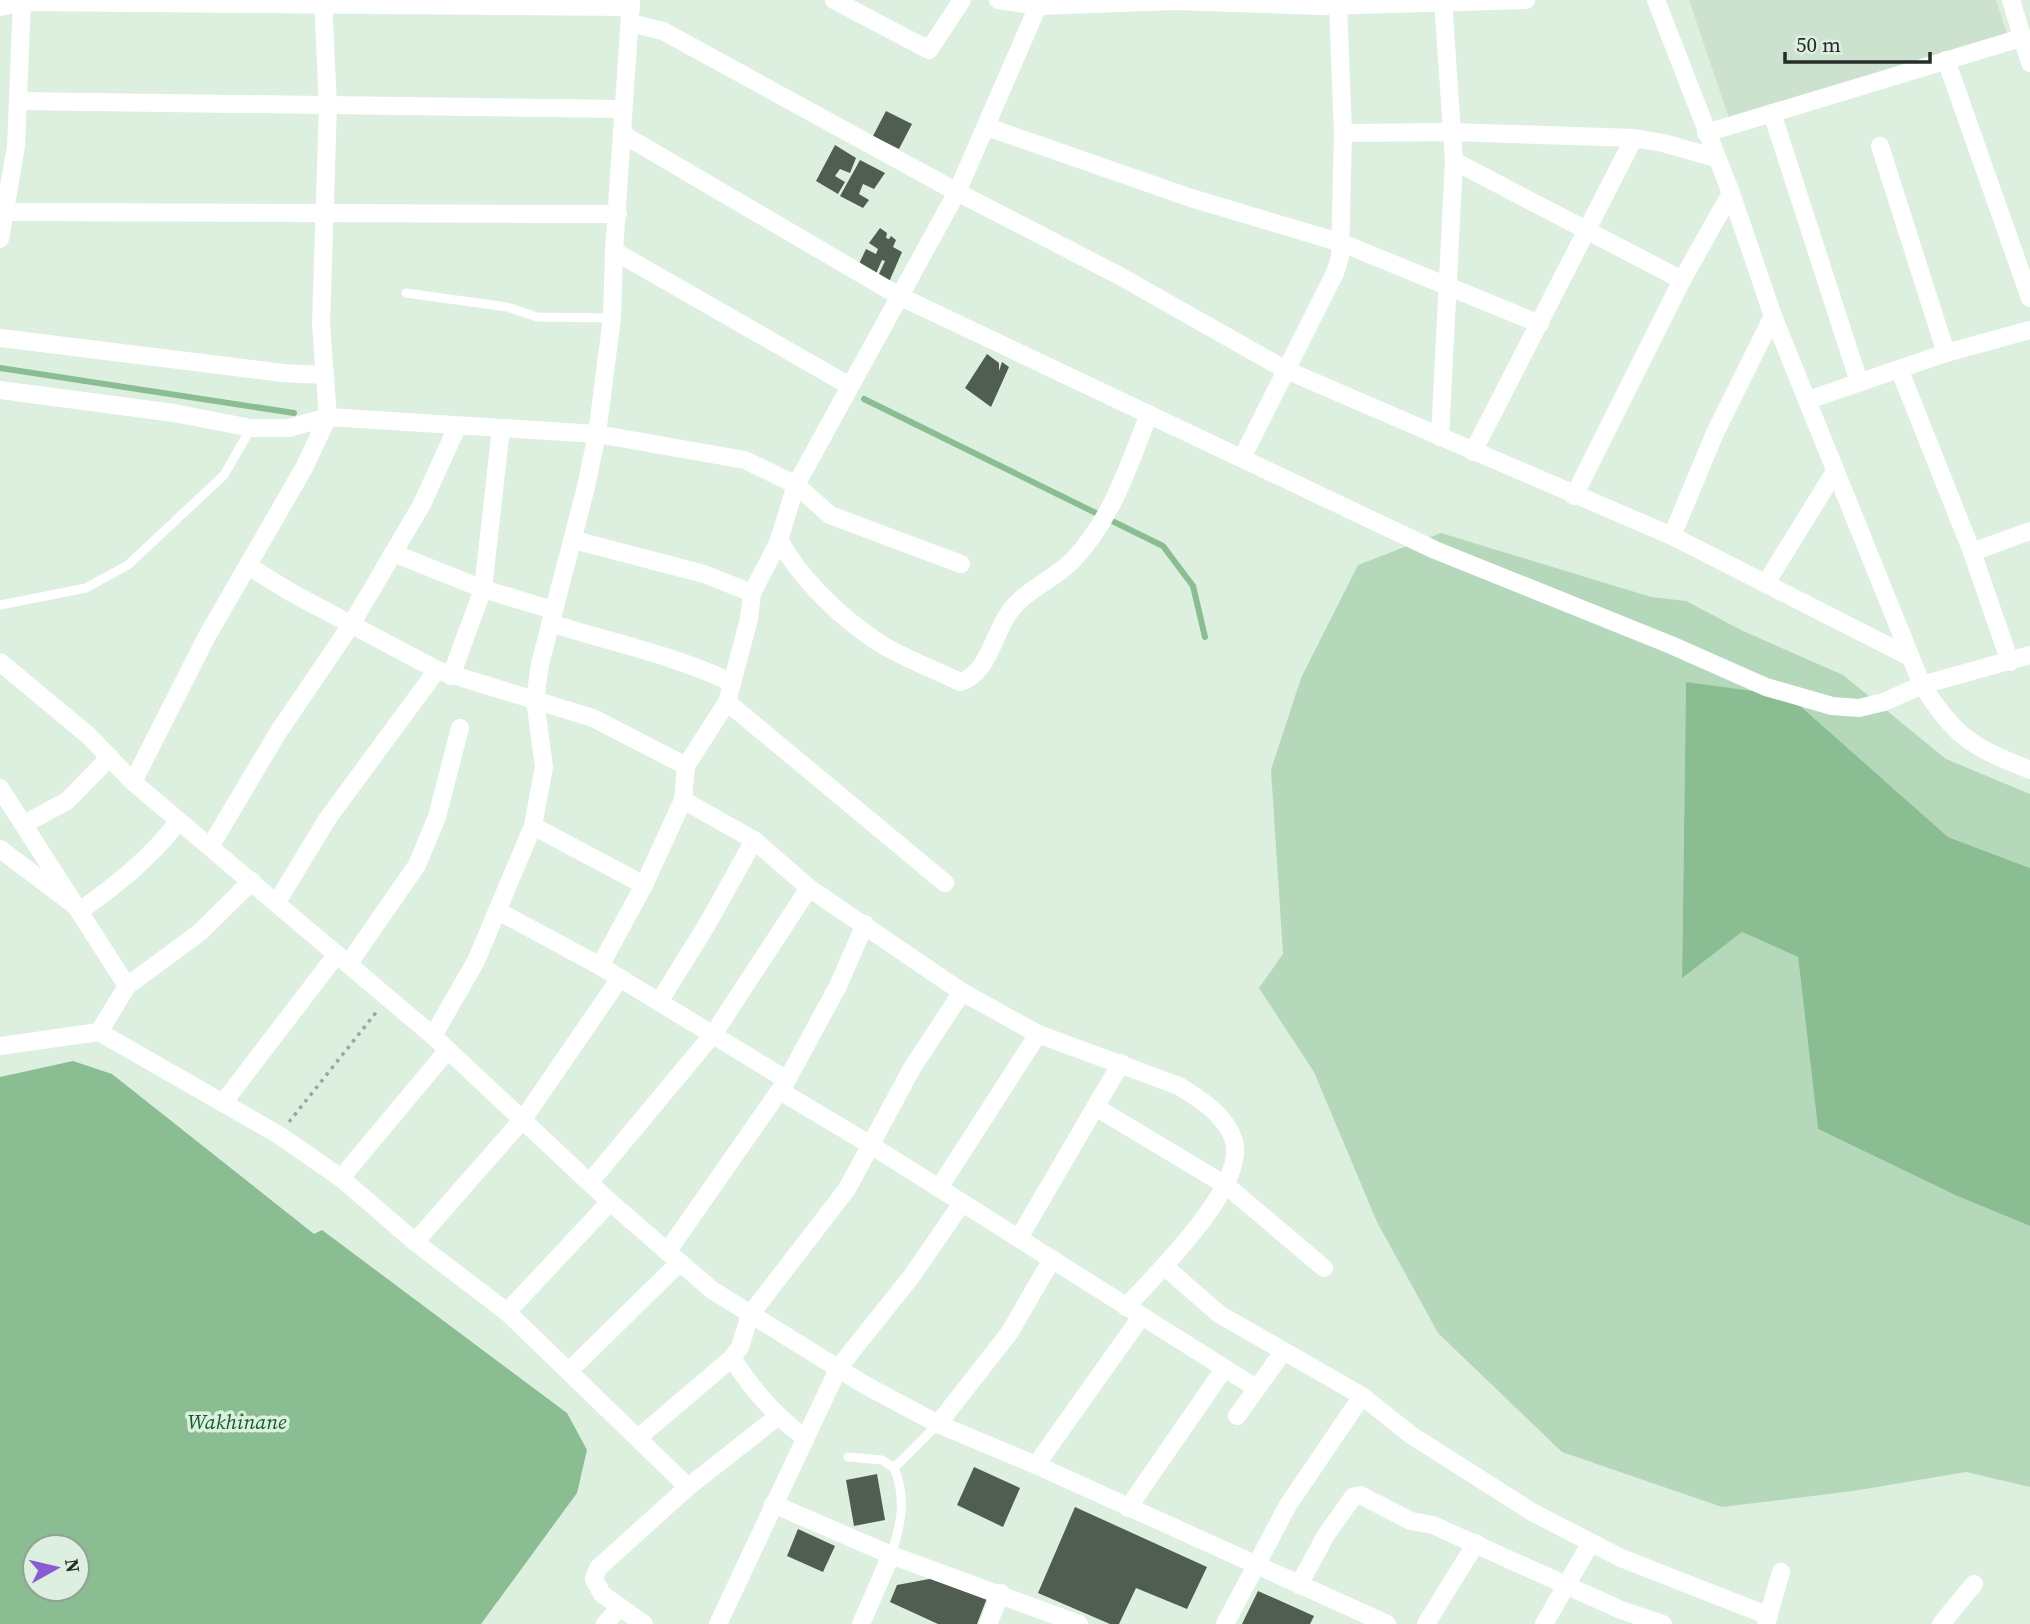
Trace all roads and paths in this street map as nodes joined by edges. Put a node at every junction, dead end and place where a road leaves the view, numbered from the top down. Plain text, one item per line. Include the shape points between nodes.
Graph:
1 (834, 0) edge
2 (962, 0) edge
3 (998, 0) edge
4 (1526, 0) edge
5 (1656, 0) edge
6 (2011, 0) edge
7 (22, 1) edge
8 (1175, 1) edge
9 (1443, 1) edge
10 (323, 3) edge
11 (1328, 4) edge
12 (1038, 6) junction
13 (0, 7) edge
14 (631, 10) edge
15 (2021, 38) junction
16 (1946, 60) junction
17 (2030, 63) edge
18 (19, 101) junction
19 (328, 106) junction
20 (623, 109) junction
21 (1772, 113) junction
22 (988, 127) junction
23 (1452, 132) junction
24 (1343, 133) junction
25 (1706, 133) junction
26 (624, 135) junction
27 (1634, 138) junction
28 (1880, 146) dead end
29 (8, 148) edge
30 (1716, 158) junction
31 (1454, 161) junction
32 (957, 192) junction
33 (1731, 193) junction
34 (5, 212) junction
35 (323, 214) junction
36 (618, 215) junction
37 (1585, 230) junction
38 (0, 239) edge
39 (1342, 243) junction
40 (614, 251) junction
41 (1682, 280) junction
42 (1449, 287) junction
43 (406, 293) dead end
44 (899, 296) junction
45 (2030, 298) edge
46 (1773, 316) junction
47 (612, 318) junction
48 (1540, 324) junction
49 (2030, 330) edge
50 (0, 338) edge
51 (1946, 354) junction
52 (1286, 370) junction
53 (1900, 371) junction
54 (324, 374) junction
55 (1859, 382) junction
56 (848, 385) junction
57 (0, 390) edge
58 (1808, 400) junction
59 (1149, 414) junction
60 (328, 418) junction
61 (457, 427) junction
62 (251, 428) junction
63 (501, 428) junction
64 (597, 434) junction
65 (1440, 437) junction
66 (1473, 452) junction
67 (1241, 458) junction
68 (1834, 473) junction
69 (796, 485) junction
70 (1574, 496) junction
71 (2030, 531) edge
72 (1672, 536) junction
73 (574, 540) junction
74 (779, 541) junction
75 (1972, 552) junction
76 (393, 553) junction
77 (961, 565) dead end
78 (248, 566) junction
79 (1766, 583) junction
80 (484, 589) junction
81 (752, 593) junction
82 (0, 605) edge
83 (552, 616) junction
84 (351, 625) junction
85 (2030, 655) edge
86 (1910, 657) junction
87 (0, 662) edge
88 (2010, 662) junction
89 (444, 673) junction
90 (731, 681) junction
91 (1922, 685) junction
92 (535, 700) junction
93 (727, 702) junction
94 (460, 728) dead end
95 (110, 757) junction
96 (686, 766) junction
97 (2030, 770) edge
98 (133, 782) junction
99 (0, 788) edge
100 (683, 800) junction
101 (179, 821) junction
102 (24, 824) junction
103 (533, 825) junction
104 (754, 840) junction
105 (210, 847) junction
106 (0, 849) edge
107 (252, 881) junction
108 (945, 883) dead end
109 (644, 885) junction
110 (809, 888) junction
111 (277, 901) junction
112 (80, 910) junction
113 (498, 911) junction
114 (865, 925) junction
115 (343, 959) junction
116 (600, 965) junction
117 (620, 978) junction
118 (127, 986) junction
119 (962, 992) junction
120 (388, 998) junction
121 (659, 1002) junction
122 (99, 1032) junction
123 (714, 1033) junction
124 (1038, 1034) junction
125 (433, 1036) junction
126 (0, 1046) edge
127 (447, 1051) junction
128 (1121, 1063) junction
129 (783, 1085) junction
130 (223, 1103) junction
131 (1097, 1108) junction
132 (524, 1118) junction
133 (279, 1135) junction
134 (869, 1144) junction
135 (341, 1178) junction
136 (590, 1182) junction
137 (1227, 1186) junction
138 (939, 1188) junction
139 (610, 1202) junction
140 (962, 1203) junction
141 (1019, 1238) junction
142 (415, 1242) junction
143 (673, 1258) junction
144 (1052, 1259) junction
145 (1164, 1266) junction
146 (1324, 1268) dead end
147 (507, 1312) junction
148 (1134, 1312) junction
149 (750, 1315) junction
150 (1283, 1352) junction
151 (732, 1358) junction
152 (839, 1367) junction
153 (1224, 1369) junction
154 (570, 1370) junction
155 (1256, 1388) junction
156 (1362, 1396) junction
157 (1237, 1416) dead end
158 (777, 1417) junction
159 (938, 1424) junction
160 (639, 1437) junction
161 (804, 1437) junction
162 (848, 1457) dead end
163 (1036, 1465) junction
164 (894, 1468) junction
165 (688, 1487) junction
166 (773, 1504) junction
167 (1128, 1508) junction
168 (1476, 1543) junction
169 (1590, 1544) junction
170 (891, 1555) junction
171 (1256, 1565) junction
172 (1781, 1572) dead end
173 (1300, 1584) junction
174 (1565, 1584) junction
175 (1974, 1584) dead end
176 (1001, 1593) junction
177 (620, 1607) junction
178 (1768, 1620) edge
179 (605, 1624) edge
180 (644, 1624) edge
181 (719, 1624) edge
182 (861, 1624) edge
183 (988, 1624) edge
184 (1079, 1624) edge
185 (1225, 1624) edge
186 (1387, 1624) edge
187 (1426, 1624) edge
188 (1544, 1624) edge
189 (1663, 1624) edge
190 (1941, 1624) edge

1 - 2 street via 929,50
3 - 12 street
4 - 9 street
5 - 25 street
6 - 15 street
7 - 10 street
7 - 13 street
7 - 18 street
8 - 11 street
8 - 12 street
9 - 11 street
9 - 23 street
10 - 14 street
10 - 19 street
11 - 24 street
12 - 22 street
14 - 20 street
14 - 32 street
15 - 16 street
15 - 17 street
16 - 21 street
16 - 45 street
18 - 19 street
18 - 29 street
19 - 20 street
19 - 35 street
20 - 26 street
21 - 25 street
21 - 55 street
22 - 32 street
22 - 39 street via 1191,198
23 - 24 street
23 - 27 street
23 - 31 street
24 - 39 street
25 - 30 street
26 - 36 street
26 - 44 street
27 - 30 street
27 - 37 street
28 - 51 street
29 - 34 street
30 - 33 street
31 - 37 street
31 - 42 street
32 - 44 street
32 - 52 street via 1118,275
33 - 41 street
33 - 46 street
34 - 35 street
34 - 38 street
35 - 36 street
35 - 54 street
36 - 40 street
37 - 41 street
37 - 48 street
39 - 42 street
39 - 52 street via 1335,273
40 - 47 street
40 - 56 street
41 - 70 street
42 - 48 street
42 - 65 street
43 - 47 lane via 507,307 537,317
44 - 56 street
44 - 59 street
46 - 58 street
46 - 72 street via 1715,433
47 - 64 street
48 - 66 street
49 - 51 street
50 - 54 street via 283,373
51 - 53 street
52 - 65 street
52 - 67 street
53 - 55 street
53 - 75 street
54 - 60 street
55 - 58 street
56 - 69 street
57 - 62 street
58 - 68 street
59 - 67 street
59 - 74 street via 1114,503 1073,560 1011,609 980,667 967,680 960,681 880,643 810,584 789,561
60 - 61 street
60 - 62 street via 289,428
60 - 78 street
61 - 63 street
61 - 76 street via 422,504
62 - 82 lane via 224,475 128,565 86,588
63 - 64 street
63 - 80 street
64 - 69 street via 745,460
64 - 73 street
65 - 66 street
66 - 70 street
67 - 91 street via 1434,550 1766,687 1832,706 1859,708
68 - 79 street
68 - 86 street
69 - 74 street
69 - 77 street via 830,516
70 - 72 street
71 - 75 street
72 - 79 street
73 - 81 street via 704,574
73 - 83 street
74 - 81 street
75 - 88 street
76 - 80 street
76 - 84 street
78 - 84 street
78 - 98 street
79 - 86 street
80 - 83 street
80 - 89 street
81 - 90 street
83 - 90 street
83 - 92 street
84 - 89 street
84 - 105 street via 277,734
85 - 88 street
86 - 91 street
87 - 95 street
88 - 91 street
89 - 92 street
89 - 111 street via 328,818
90 - 93 street
91 - 97 street via 1945,721 1965,740
92 - 96 street via 593,718
92 - 103 street via 544,767
93 - 96 street
93 - 108 street
94 - 115 street via 437,817 417,865
95 - 98 street
95 - 102 street via 67,801
96 - 100 street
98 - 101 street
99 - 102 street
100 - 104 street
100 - 109 street
101 - 105 street
101 - 112 street via 139,867
102 - 112 street
103 - 109 street
103 - 113 street
104 - 110 street
104 - 121 street
105 - 107 street
106 - 112 street
107 - 111 street
107 - 118 street via 199,933
109 - 116 street
110 - 114 street
110 - 123 street
111 - 115 street
112 - 118 street
113 - 116 street
113 - 125 street via 476,961
114 - 119 street
114 - 129 street via 838,986
115 - 120 street
115 - 130 street
116 - 117 street
117 - 121 street
117 - 132 street
118 - 122 street
119 - 124 street
119 - 134 street
120 - 125 street
120 - 133 path
121 - 123 street
122 - 126 street
122 - 130 street
123 - 129 street
123 - 136 street
124 - 128 street
124 - 138 street
125 - 127 street
127 - 132 street
127 - 135 street
128 - 131 street
128 - 137 street via 1179,1086 1216,1112 1234,1139
129 - 134 street
129 - 143 street
130 - 133 street
131 - 137 street
131 - 141 street
132 - 136 street
132 - 142 street
133 - 135 street
134 - 138 street
134 - 149 street via 847,1189
135 - 142 street
136 - 139 street
137 - 145 street
137 - 146 street
138 - 140 street
139 - 143 street
139 - 147 street
140 - 141 street
140 - 152 street via 911,1277
141 - 144 street
142 - 147 street
143 - 149 street
143 - 154 street
144 - 148 street
144 - 159 street via 1004,1340
145 - 148 street
145 - 150 street via 1219,1314
147 - 154 street
148 - 153 street
148 - 163 street
149 - 151 street via 740,1348
149 - 152 street
150 - 155 street
150 - 156 street
151 - 158 street via 758,1398
151 - 160 street
152 - 159 street
152 - 161 street
153 - 155 street
153 - 167 street
154 - 160 street
155 - 157 street
156 - 169 street via 1411,1435 1532,1513
156 - 171 street via 1288,1506
158 - 161 street
158 - 165 street
159 - 163 street
159 - 164 lane
160 - 165 street
161 - 166 street
162 - 164 lane via 882,1460
163 - 167 street
164 - 170 lane via 903,1504
165 - 177 street via 598,1568 597,1587
166 - 170 street
166 - 181 street
167 - 171 street
168 - 173 street via 1411,1521 1356,1495 1326,1535
168 - 174 street
168 - 187 street
169 - 174 street
169 - 178 street
170 - 176 street
170 - 182 street
171 - 173 street
171 - 185 street
172 - 178 street
173 - 186 street
174 - 188 street
174 - 189 street
175 - 190 street
176 - 183 street
176 - 184 street
177 - 179 street
177 - 180 street

